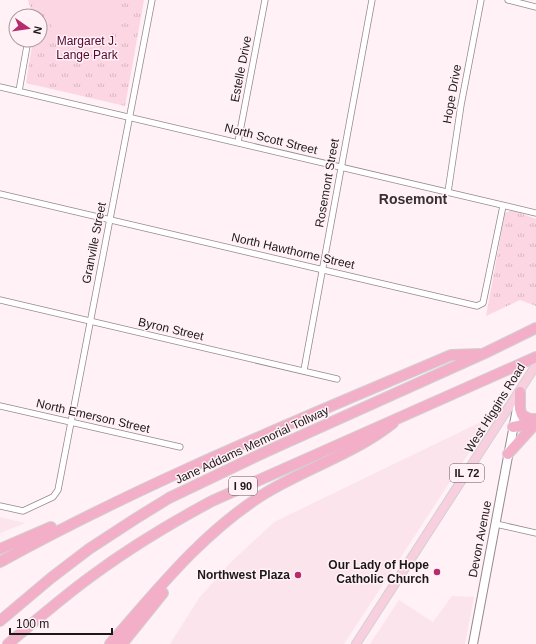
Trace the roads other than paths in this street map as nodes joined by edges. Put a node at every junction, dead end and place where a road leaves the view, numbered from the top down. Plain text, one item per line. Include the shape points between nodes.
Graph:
1 (152, 0) edge
2 (265, 0) edge
3 (372, 0) edge
4 (482, 0) edge
5 (508, 0) edge
6 (536, 7) edge
7 (26, 48) edge
8 (0, 87) edge
9 (18, 91) junction
10 (130, 117) junction
11 (238, 142) junction
12 (341, 168) junction
13 (448, 192) junction
14 (0, 194) edge
15 (503, 206) junction
16 (536, 213) edge
17 (110, 220) junction
18 (323, 269) junction
19 (0, 300) edge
20 (90, 322) junction
21 (533, 329) edge
22 (485, 353) junction
23 (536, 357) edge
24 (536, 365) edge
25 (304, 370) junction
26 (337, 379) dead end
27 (520, 392) junction
28 (0, 406) edge
29 (404, 414) junction
30 (536, 421) edge
31 (71, 423) junction
32 (498, 426) junction
33 (513, 427) junction
34 (180, 447) dead end
35 (508, 454) junction
36 (0, 506) edge
37 (76, 521) junction
38 (496, 524) junction
39 (536, 533) edge
40 (0, 549) edge
41 (186, 559) junction
42 (0, 562) edge
43 (0, 621) edge
44 (8, 644) edge
45 (110, 644) edge
46 (122, 644) edge
47 (356, 644) edge
48 (473, 644) edge

1 - 10 street, Granville Street
2 - 11 street, Estelle Drive
3 - 12 street, Rosemont Street
4 - 13 street, Hope Drive via 461,105
5 - 6 street
7 - 9 street
8 - 9 street, North Scott Street
9 - 10 street, North Scott Street
10 - 11 street, North Scott Street
10 - 17 street, Granville Street
11 - 12 street, North Scott Street
12 - 13 street, North Scott Street
12 - 18 street, Rosemont Street
13 - 15 street, North Scott Street
14 - 17 street, North Hawthorne Street
15 - 16 street, North Scott Street
15 - 18 street, North Hawthorne Street via 483,303 477,306
17 - 18 street, North Hawthorne Street
17 - 20 street, Granville Street
18 - 25 street, Rosemont Street
19 - 20 street, Byron Street
20 - 25 street, Byron Street
20 - 31 street, Granville Street
21 - 22 highway, Jane Addams Memorial Tollway / I 90
22 - 37 highway via 451,355 186,468
22 - 43 highway, Jane Addams Memorial Tollway / I 90 via 169,498 89,549
23 - 29 highway, I 90
24 - 27 main road, West Higgins Road / IL 72
25 - 26 street, Byron Street
27 - 30 highway via 522,415
27 - 32 main road, West Higgins Road / IL 72
27 - 33 main road, Devon Avenue
28 - 31 street, North Emerson Street
29 - 41 highway via 374,438 284,483 244,507
29 - 44 highway, I 90 via 219,498 173,522 92,575
30 - 33 highway
30 - 35 highway
31 - 34 street, North Emerson Street
31 - 36 street, Granville Street via 58,490 53,497 23,511
32 - 33 main road
32 - 47 main road, West Higgins Road / IL 72
33 - 35 main road, Devon Avenue
35 - 38 main road, Devon Avenue
37 - 40 highway via 53,526
37 - 42 highway
38 - 39 street
38 - 48 main road, Devon Avenue
41 - 45 highway
41 - 46 highway via 171,584

